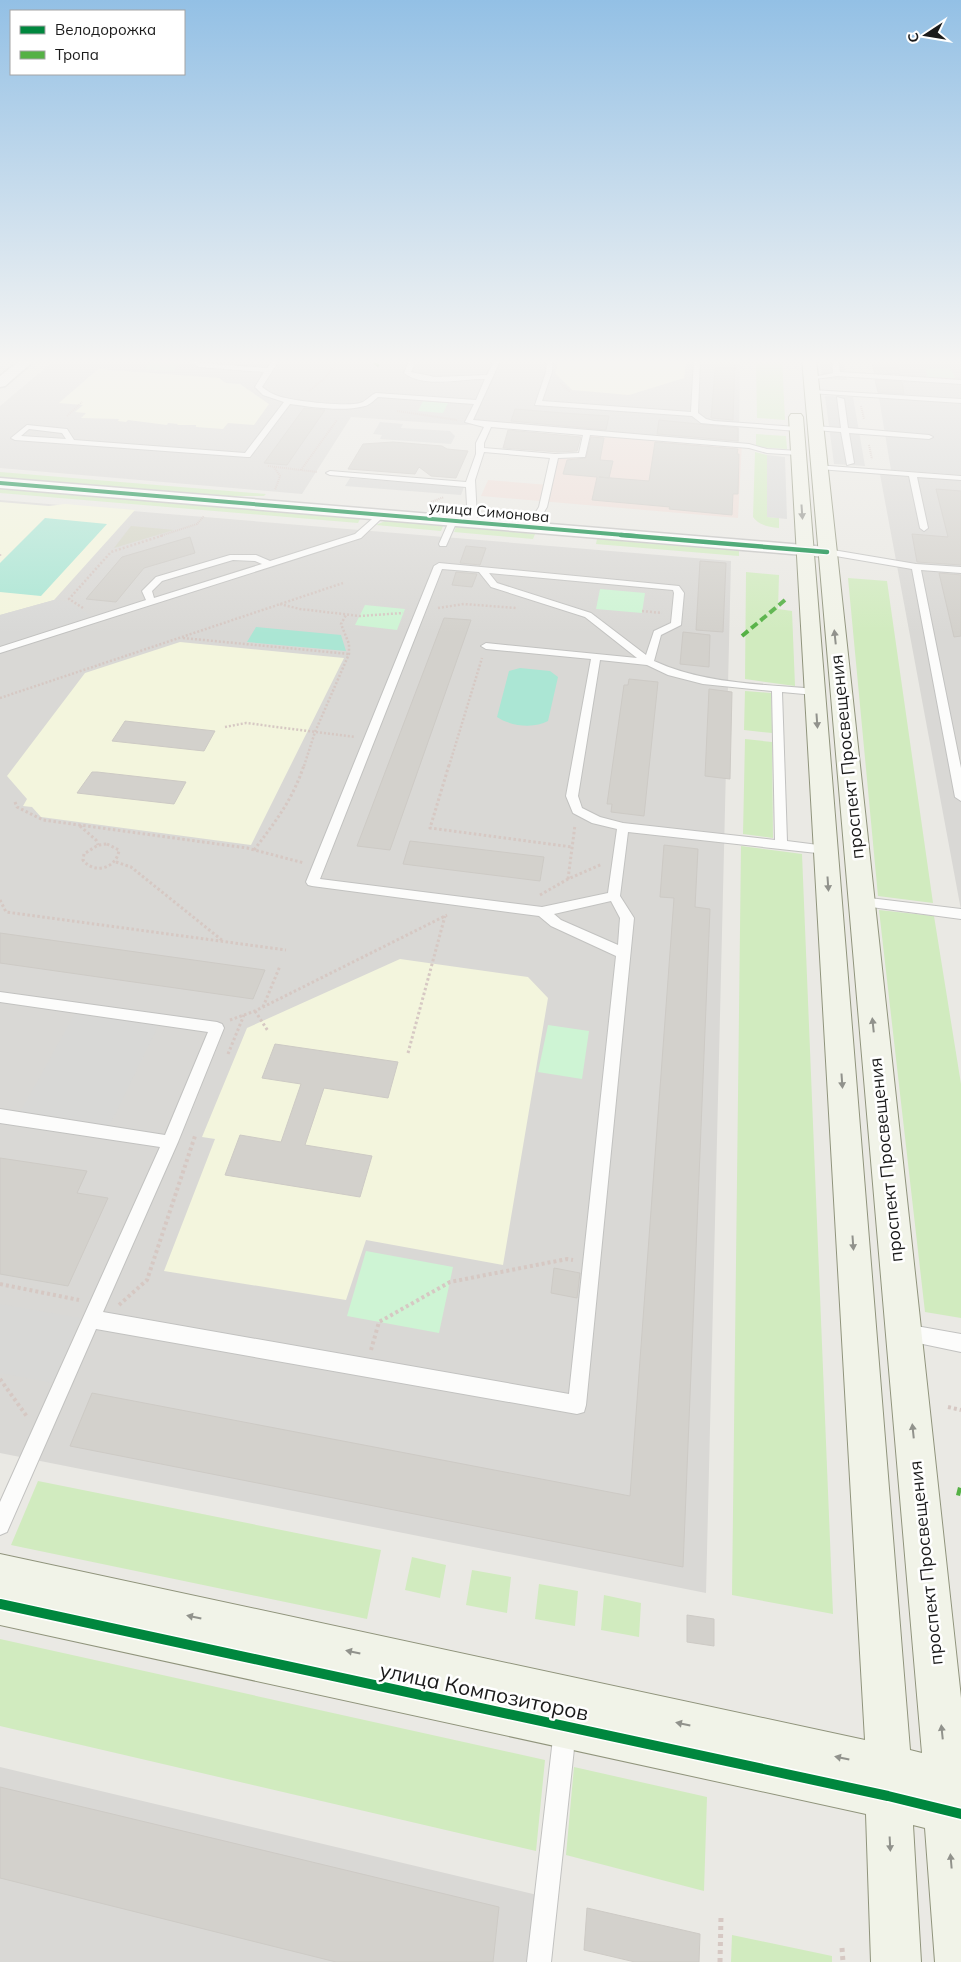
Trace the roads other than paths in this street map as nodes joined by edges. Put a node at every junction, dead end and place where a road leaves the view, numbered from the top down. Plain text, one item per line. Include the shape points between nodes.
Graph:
1 (482, 450) edge
2 (187, 451) edge
3 (250, 451) edge
4 (489, 451) edge
5 (583, 451) edge
6 (765, 451) edge
7 (817, 451) edge
8 (848, 451) edge
9 (798, 453) joint
10 (555, 456) junction
11 (850, 463) dead end
12 (819, 467) junction
13 (330, 473) road end
14 (912, 474) junction
15 (961, 478) edge
16 (0, 483) edge
17 (470, 485) junction
18 (380, 515) junction
19 (453, 521) junction
20 (472, 523) junction
21 (530, 528) junction
22 (924, 528) dead end
23 (444, 544) dead end
24 (816, 552) junction
25 (270, 564) junction
26 (916, 567) junction
27 (482, 570) junction
28 (961, 570) edge
29 (151, 602) junction
30 (486, 646) road end
31 (0, 650) edge
32 (596, 657) junction
33 (649, 662) junction
34 (777, 688) junction
35 (815, 692) junction
36 (961, 797) edge
37 (624, 827) junction
38 (780, 845) junction
39 (826, 850) junction
40 (614, 896) junction
41 (861, 902) junction
42 (542, 912) junction
43 (961, 914) edge
44 (623, 953) junction
45 (0, 997) edge
46 (0, 1116) edge
47 (170, 1142) junction
48 (91, 1319) junction
49 (903, 1333) junction
50 (961, 1343) edge
51 (0, 1525) edge
52 (0, 1575) edge
53 (0, 1604) edge
54 (565, 1726) junction
55 (888, 1782) junction
56 (954, 1797) edge
57 (539, 1962) edge
58 (896, 1962) edge
59 (960, 1962) edge

1 - 17 lane
2 - 3 lane via 247,455
4 - 10 lane
5 - 10 lane via 582,455
6 - 9 lane
7 - 12 main road, проспект Просвещения
8 - 11 lane
9 -> 24 main road, проспект Просвещения
10 - 21 lane via 542,508
12 - 14 lane
12 - 24 main road, проспект Просвещения
13 - 17 lane
14 - 15 lane
14 - 22 lane
16 - 18 street, улица Симонова
17 - 20 lane via 474,509
18 - 19 street, улица Симонова
18 - 25 lane via 358,536
19 - 20 street, улица Симонова
19 - 23 lane
20 - 21 street, улица Симонова
21 - 24 street, улица Симонова
24 - 26 lane
24 - 35 main road, проспект Просвещения
41 -> 24 main road, проспект Просвещения
25 - 29 lane
25 - 29 lane via 256,558 233,556 159,578 147,591
26 - 28 lane
26 - 36 lane
27 - 33 lane via 494,585 588,615
27 - 33 lane via 676,588 679,593 676,625 657,633
27 - 42 lane via 439,561 422,612 312,882
29 - 31 lane
30 - 32 lane
32 - 33 lane
32 - 37 lane via 572,796 577,810 596,820
33 - 34 lane via 672,673 703,681
34 - 35 lane
34 - 38 lane
35 -> 39 main road, проспект Просвещения
37 - 38 lane
37 - 40 lane
38 - 39 lane
39 -> 55 main road, проспект Просвещения
40 - 42 lane
40 - 44 lane via 627,918
41 - 43 lane
49 -> 41 main road, проспект Просвещения
42 - 44 lane via 556,923
44 - 48 lane via 577,1405
45 - 47 lane via 217,1028
46 - 47 lane
47 - 48 lane
48 - 51 lane
49 - 50 lane
56 -> 49 main road, проспект Просвещения
55 -> 52 main road, улица Композиторов
53 - 54 main road, улица Композиторов
54 - 55 main road, улица Композиторов
54 - 57 lane
55 - 56 main road, улица Композиторов
55 -> 58 main road, проспект Просвещения
59 -> 56 main road, проспект Просвещения

